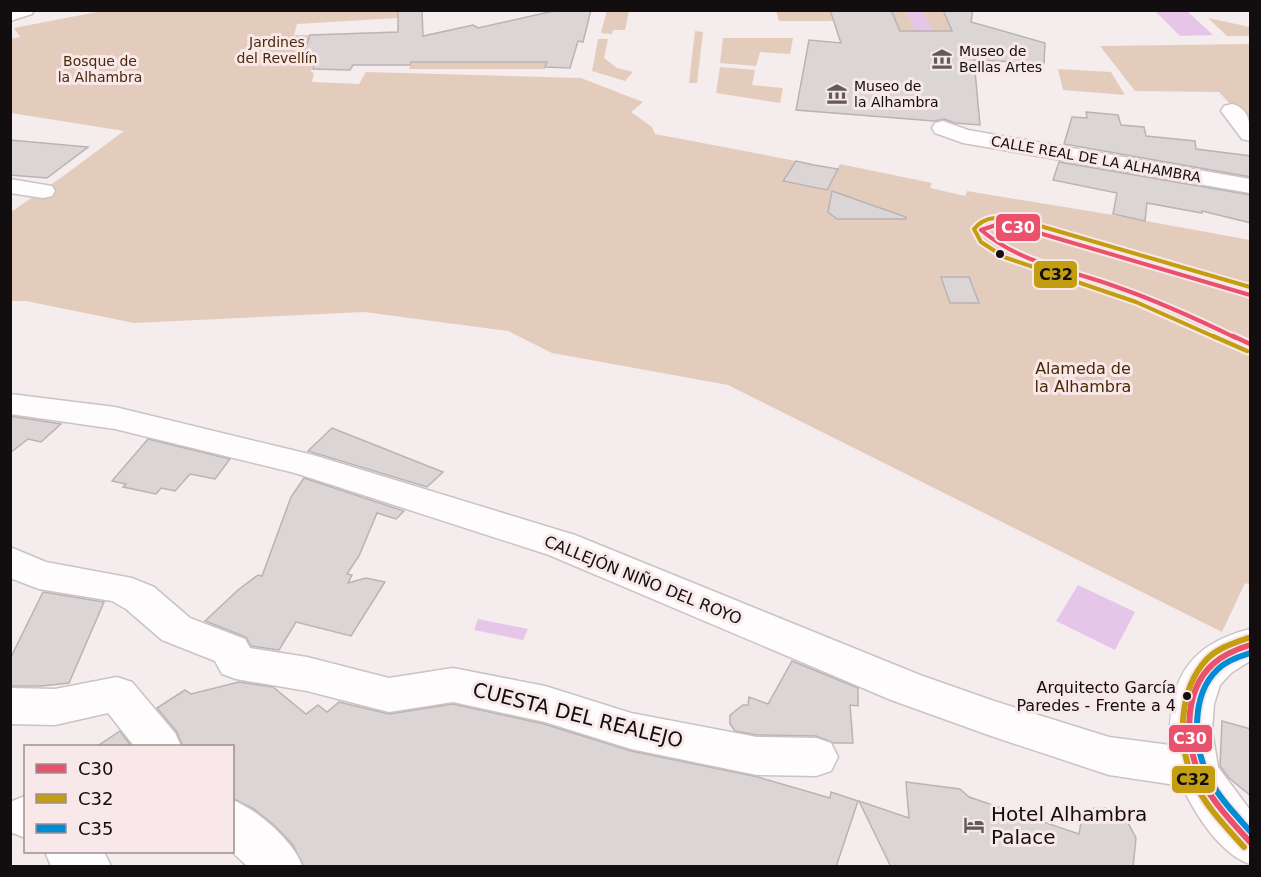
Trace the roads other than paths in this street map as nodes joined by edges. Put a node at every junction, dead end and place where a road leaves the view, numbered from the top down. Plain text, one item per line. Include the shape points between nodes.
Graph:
1 (25, 10) edge
2 (10, 15) edge
3 (1232, 111) dead end
4 (943, 128) dead end
5 (1251, 134) edge
6 (10, 186) edge
7 (1251, 186) edge
8 (43, 191) dead end
9 (10, 404) edge
10 (10, 561) edge
11 (1251, 645) edge
12 (10, 706) edge
13 (158, 745) edge
14 (816, 757) dead end
15 (1196, 768) junction
16 (234, 823) edge
17 (1251, 842) edge
18 (69, 853) edge
19 (87, 867) edge
20 (279, 867) edge

1 - 2 street
3 - 5 street
4 - 7 street, CALLE REAL DE LA ALHAMBRA via 963,136
6 - 8 street
9 - 15 street, CALLEJÓN NIÑO DEL ROYO via 115,418 301,463 562,545 895,683 983,715 1109,756
10 - 14 street, CUESTA DEL REALEJO via 39,575 119,588 140,598 176,629 231,650 236,662 307,674 389,695 453,685 545,704 631,731 746,754
11 - 15 street via 1228,653 1207,670 1195,697 1190,731
12 - 13 street via 55,707 117,694
15 - 17 street via 1220,808
16 - 20 street
18 - 19 street

